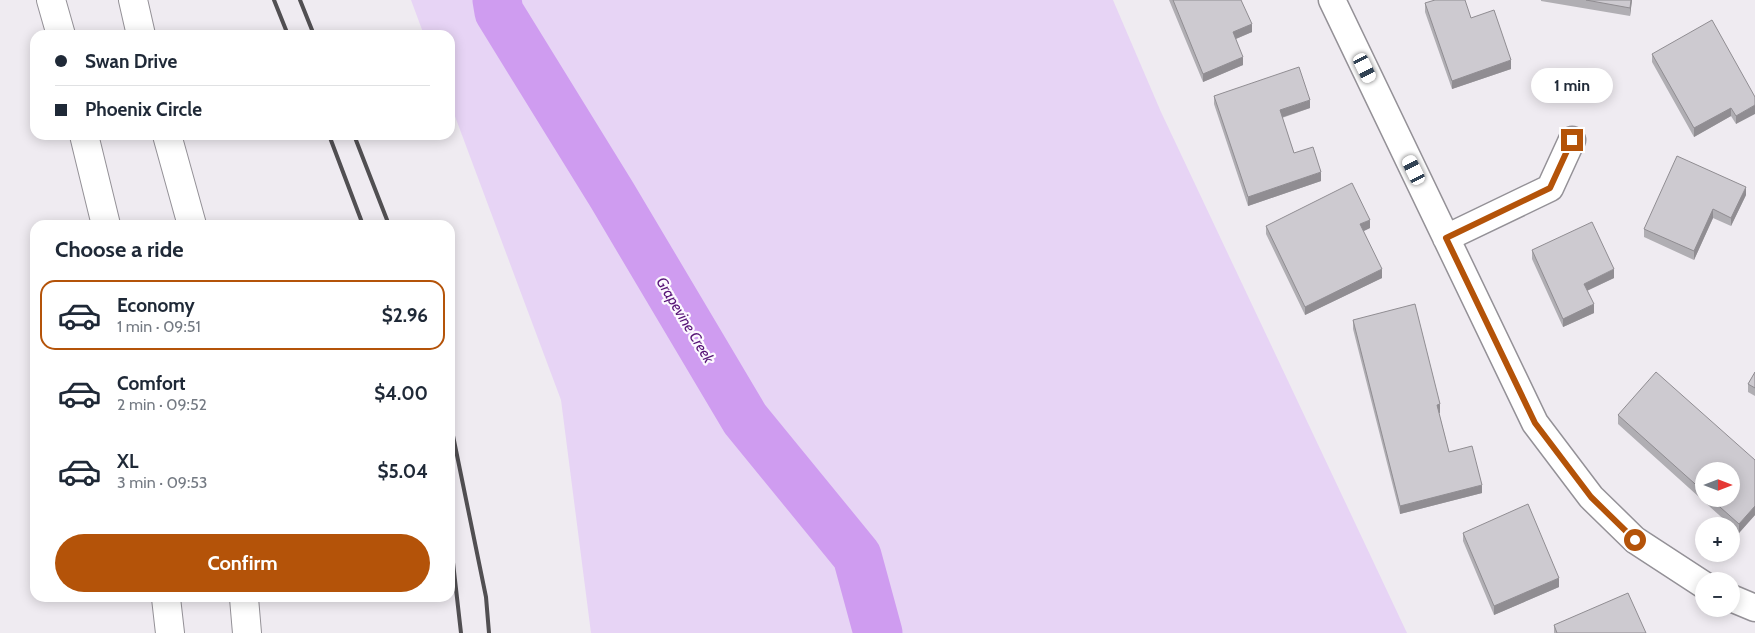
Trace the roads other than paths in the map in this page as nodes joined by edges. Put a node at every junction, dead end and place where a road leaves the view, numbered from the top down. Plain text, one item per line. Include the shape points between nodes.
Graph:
1 (51, 0) edge
2 (133, 0) edge
3 (1332, 0) edge
4 (60, 30) edge
5 (140, 30) edge
6 (85, 140) edge
7 (168, 140) edge
8 (1572, 140) dead end
9 (105, 220) edge
10 (191, 220) edge
11 (1446, 238) junction
12 (1695, 579) edge
13 (166, 602) edge
14 (244, 602) edge
15 (1740, 602) edge
16 (1755, 608) edge
17 (170, 633) edge
18 (247, 633) edge

1 - 4 main road
2 - 5 main road
3 - 11 street
6 - 9 main road
7 - 10 main road
8 - 11 street via 1550,188
11 - 12 street via 1535,423 1591,497 1635,540
13 - 17 main road
14 - 18 main road
15 - 16 street

